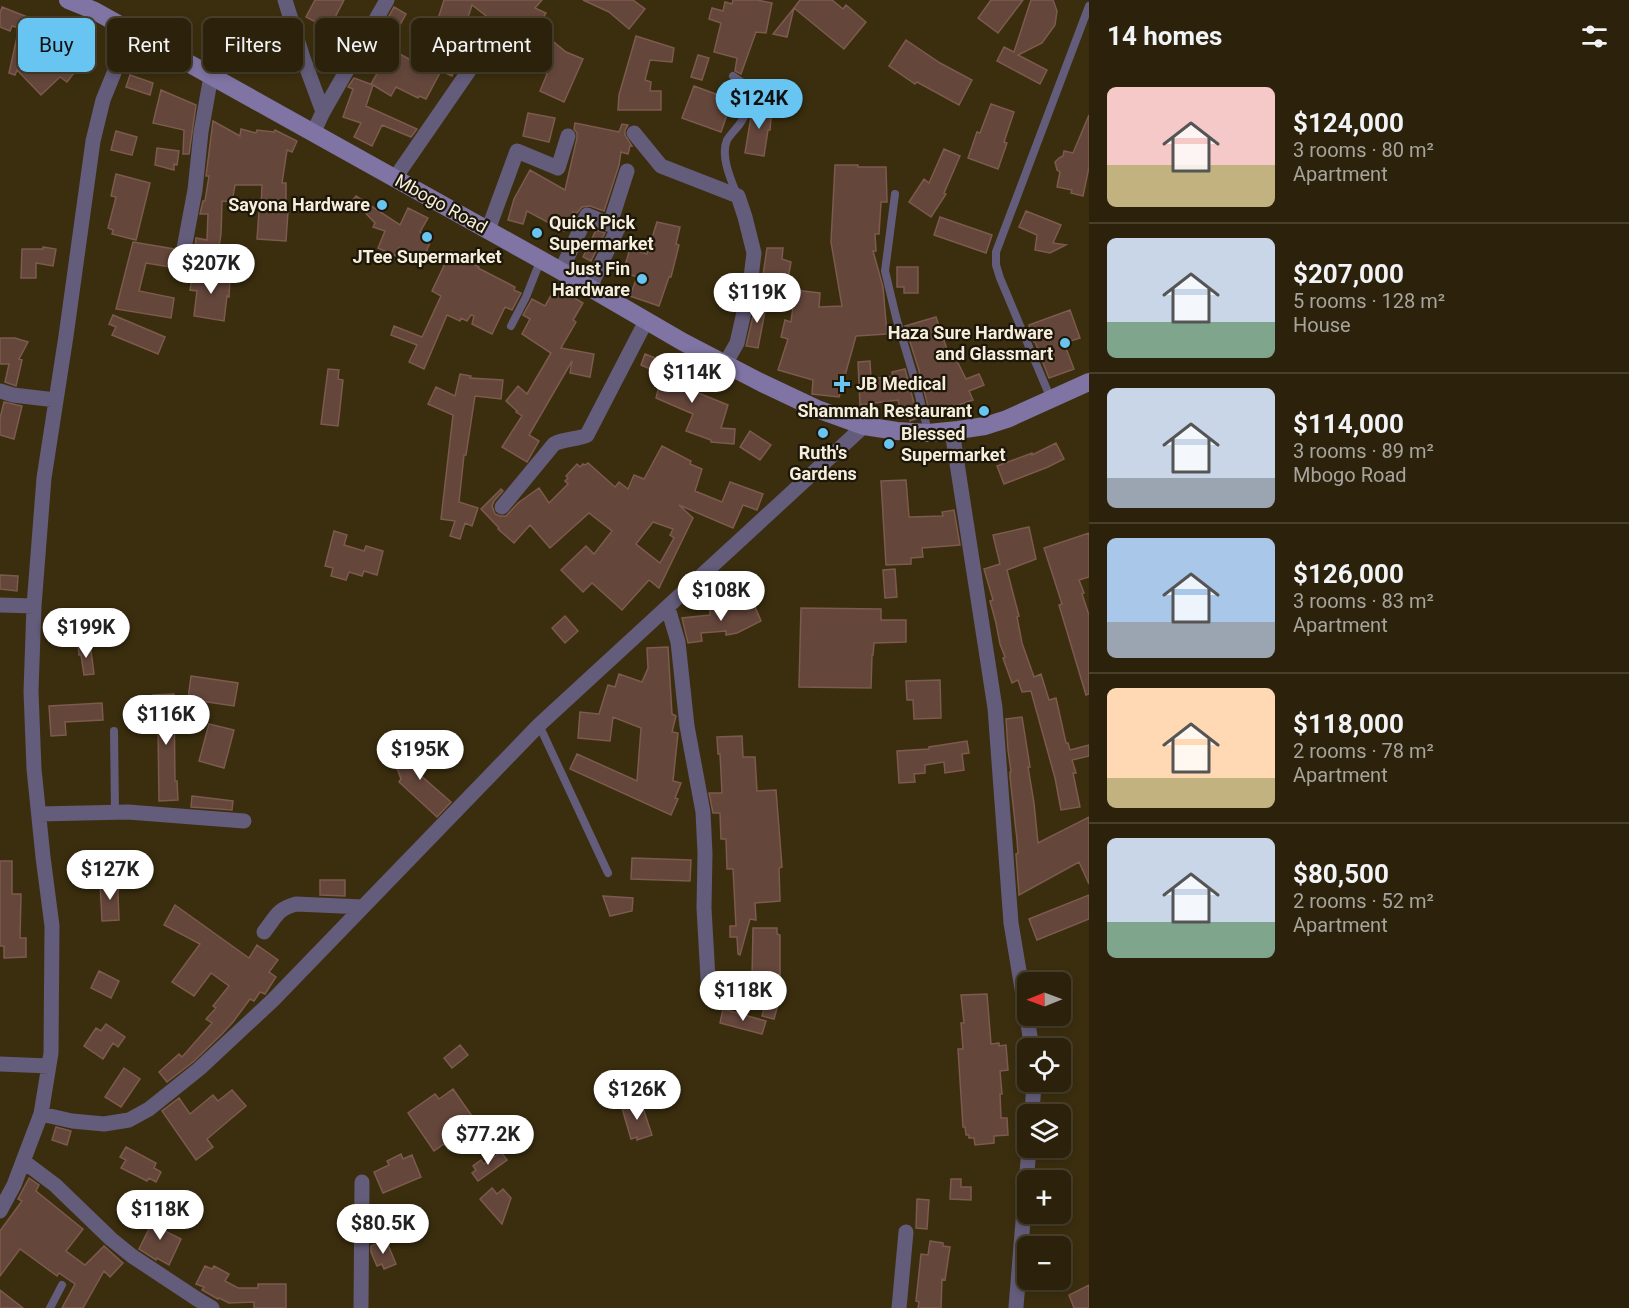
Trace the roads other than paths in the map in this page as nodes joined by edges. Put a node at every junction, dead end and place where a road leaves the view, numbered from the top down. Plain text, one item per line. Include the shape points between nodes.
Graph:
1 (68, 0) edge
2 (285, 0) edge
3 (387, 0) edge
4 (1089, 6) edge
5 (107, 18) edge
6 (191, 65) edge
7 (114, 72) edge
8 (468, 72) edge
9 (211, 76) junction
10 (733, 76) dead end
11 (323, 112) junction
12 (314, 133) junction
13 (634, 133) dead end
14 (568, 136) dead end
15 (627, 171) dead end
16 (395, 178) junction
17 (895, 194) dead end
18 (738, 196) junction
19 (610, 224) junction
20 (488, 230) junction
21 (183, 254) dead end
22 (543, 260) junction
23 (561, 271) junction
24 (590, 287) junction
25 (646, 321) junction
26 (511, 326) dead end
27 (725, 364) junction
28 (1089, 382) edge
29 (0, 391) edge
30 (56, 399) junction
31 (1051, 399) junction
32 (864, 426) junction
33 (952, 430) junction
34 (928, 433) junction
35 (502, 507) dead end
36 (0, 604) edge
37 (34, 606) junction
38 (668, 608) junction
39 (539, 725) junction
40 (114, 731) dead end
41 (115, 812) junction
42 (39, 814) junction
43 (244, 821) dead end
44 (608, 873) dead end
45 (363, 907) junction
46 (264, 932) dead end
47 (709, 996) dead end
48 (1030, 1038) edge
49 (0, 1065) edge
50 (49, 1066) junction
51 (41, 1114) junction
52 (1028, 1158) edge
53 (23, 1161) junction
54 (362, 1182) dead end
55 (0, 1211) edge
56 (906, 1232) dead end
57 (62, 1285) dead end
58 (1016, 1307) edge
59 (50, 1308) edge
60 (213, 1308) edge
61 (361, 1308) edge
62 (899, 1308) edge

1 - 5 main road, Mbogo Road
2 - 11 street
3 - 11 street
4 - 31 lane via 996,252 1000,278
6 - 9 main road, Mbogo Road
7 - 30 street via 93,141
8 - 16 street
9 - 12 main road, Mbogo Road
9 - 21 street
10 - 18 lane via 751,95 747,111 727,141 725,155
11 - 12 street
12 - 16 main road, Mbogo Road
13 - 18 street via 661,166
14 - 20 street via 558,168 517,151
15 - 19 street
16 - 20 main road, Mbogo Road
17 - 34 lane via 885,271
18 - 27 street via 754,253 737,343
19 - 23 street via 587,215
19 - 24 street via 618,228
20 - 22 main road, Mbogo Road
22 - 23 main road, Mbogo Road
22 - 26 lane
23 - 24 main road, Mbogo Road
24 - 25 main road, Mbogo Road
25 - 27 main road, Mbogo Road
25 - 35 street via 587,435 554,444
27 - 32 main road, Mbogo Road via 818,409
28 - 31 main road, Mbogo Road
29 - 30 street
30 - 37 street via 44,477
31 - 33 main road, Mbogo Road via 985,426
32 - 34 main road, Mbogo Road
32 - 38 street
33 - 34 main road, Mbogo Road
33 - 48 street via 995,708 1011,923
36 - 37 street
37 - 42 street via 31,691
38 - 39 street
38 - 47 street via 678,642 687,726 703,812
39 - 44 lane
39 - 45 street
40 - 41 lane
41 - 42 street
41 - 43 street
42 - 50 street via 52,926
45 - 46 street via 296,904 279,911
45 - 51 street via 273,1000 149,1109 129,1120 104,1124
49 - 50 street
50 - 51 street
51 - 53 street
52 - 58 street
53 - 55 street
53 - 60 street via 132,1256
54 - 61 street
56 - 62 street
57 - 59 lane

